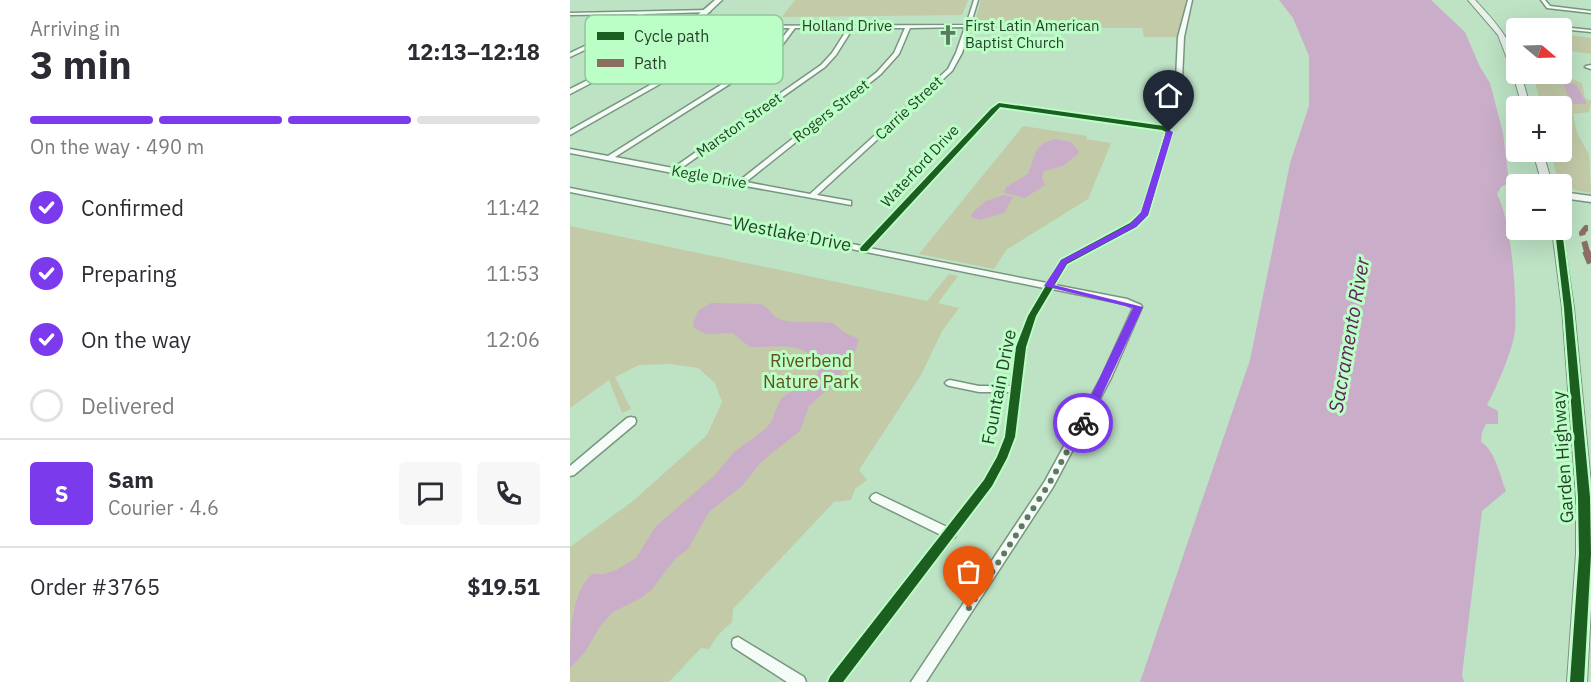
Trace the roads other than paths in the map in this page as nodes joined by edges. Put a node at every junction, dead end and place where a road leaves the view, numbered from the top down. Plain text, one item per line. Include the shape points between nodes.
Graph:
1 (719, 0) edge
2 (976, 0) edge
3 (1190, 0) edge
4 (1471, 0) edge
5 (1543, 0) edge
6 (708, 11) junction
7 (1591, 12) edge
8 (642, 13) junction
9 (570, 14) edge
10 (584, 14) junction
11 (639, 15) edge
12 (704, 15) edge
13 (570, 23) edge
14 (783, 26) edge
15 (794, 26) junction
16 (852, 26) junction
17 (908, 26) junction
18 (968, 26) junction
19 (1572, 29) edge
20 (1591, 31) edge
21 (783, 40) edge
22 (1506, 44) edge
23 (585, 48) edge
24 (570, 55) edge
25 (1179, 79) dead end
26 (585, 84) edge
27 (656, 84) edge
28 (726, 84) edge
29 (570, 92) edge
30 (999, 105) joint
31 (570, 133) edge
32 (570, 151) edge
33 (609, 158) junction
34 (673, 171) junction
35 (740, 183) junction
36 (570, 190) edge
37 (1572, 194) edge
38 (812, 196) junction
39 (1572, 197) edge
40 (1587, 199) edge
41 (848, 203) dead end
42 (1559, 240) edge
43 (864, 249) junction
44 (1049, 286) junction
45 (950, 383) dead end
46 (1016, 389) junction
47 (631, 422) dead end
48 (570, 472) edge
49 (876, 498) dead end
50 (951, 534) junction
51 (738, 643) dead end
52 (799, 682) edge
53 (835, 682) edge
54 (918, 682) edge
55 (1577, 682) edge

1 - 6 street
2 - 18 street, Carrie Street
3 - 25 street via 1181,38
4 - 22 main road via 1502,33
5 - 7 street via 1549,7
6 - 8 street
6 - 12 street
8 - 10 street
8 - 11 street
9 - 10 street
10 - 13 street
14 - 15 street, Holland Drive
15 - 16 street, Holland Drive
15 - 21 street
16 - 17 street, Holland Drive
16 - 34 street, Marston Street via 823,66
17 - 18 street, Holland Drive
17 - 35 street, Rogers Street via 896,54 884,69
18 - 38 street, Carrie Street via 946,75
19 - 20 street
23 - 24 street
26 - 29 street
27 - 31 street
28 - 33 street
30 - 43 street, Waterford Drive
30 - 44 street, Fountain Drive via 1164,128 1169,132 1145,213 1133,225 1064,262
32 - 33 street, Kegle Drive
33 - 34 street, Kegle Drive
34 - 35 street, Kegle Drive
35 - 38 street, Kegle Drive
36 - 43 street, Westlake Drive
37 - 40 street
38 - 41 street, Kegle Drive
39 - 40 street
42 - 55 main road, Garden Highway via 1584,497 1585,554
43 - 44 street, Westlake Drive
44 - 46 street, Fountain Drive via 1026,328
44 - 54 street, Westlake Drive via 1138,307 1106,378 1049,484
45 - 46 street via 979,389
46 - 50 street, Fountain Drive via 1010,437 1002,458
47 - 48 street
49 - 50 street
50 - 53 street, Fountain Drive
51 - 52 street

